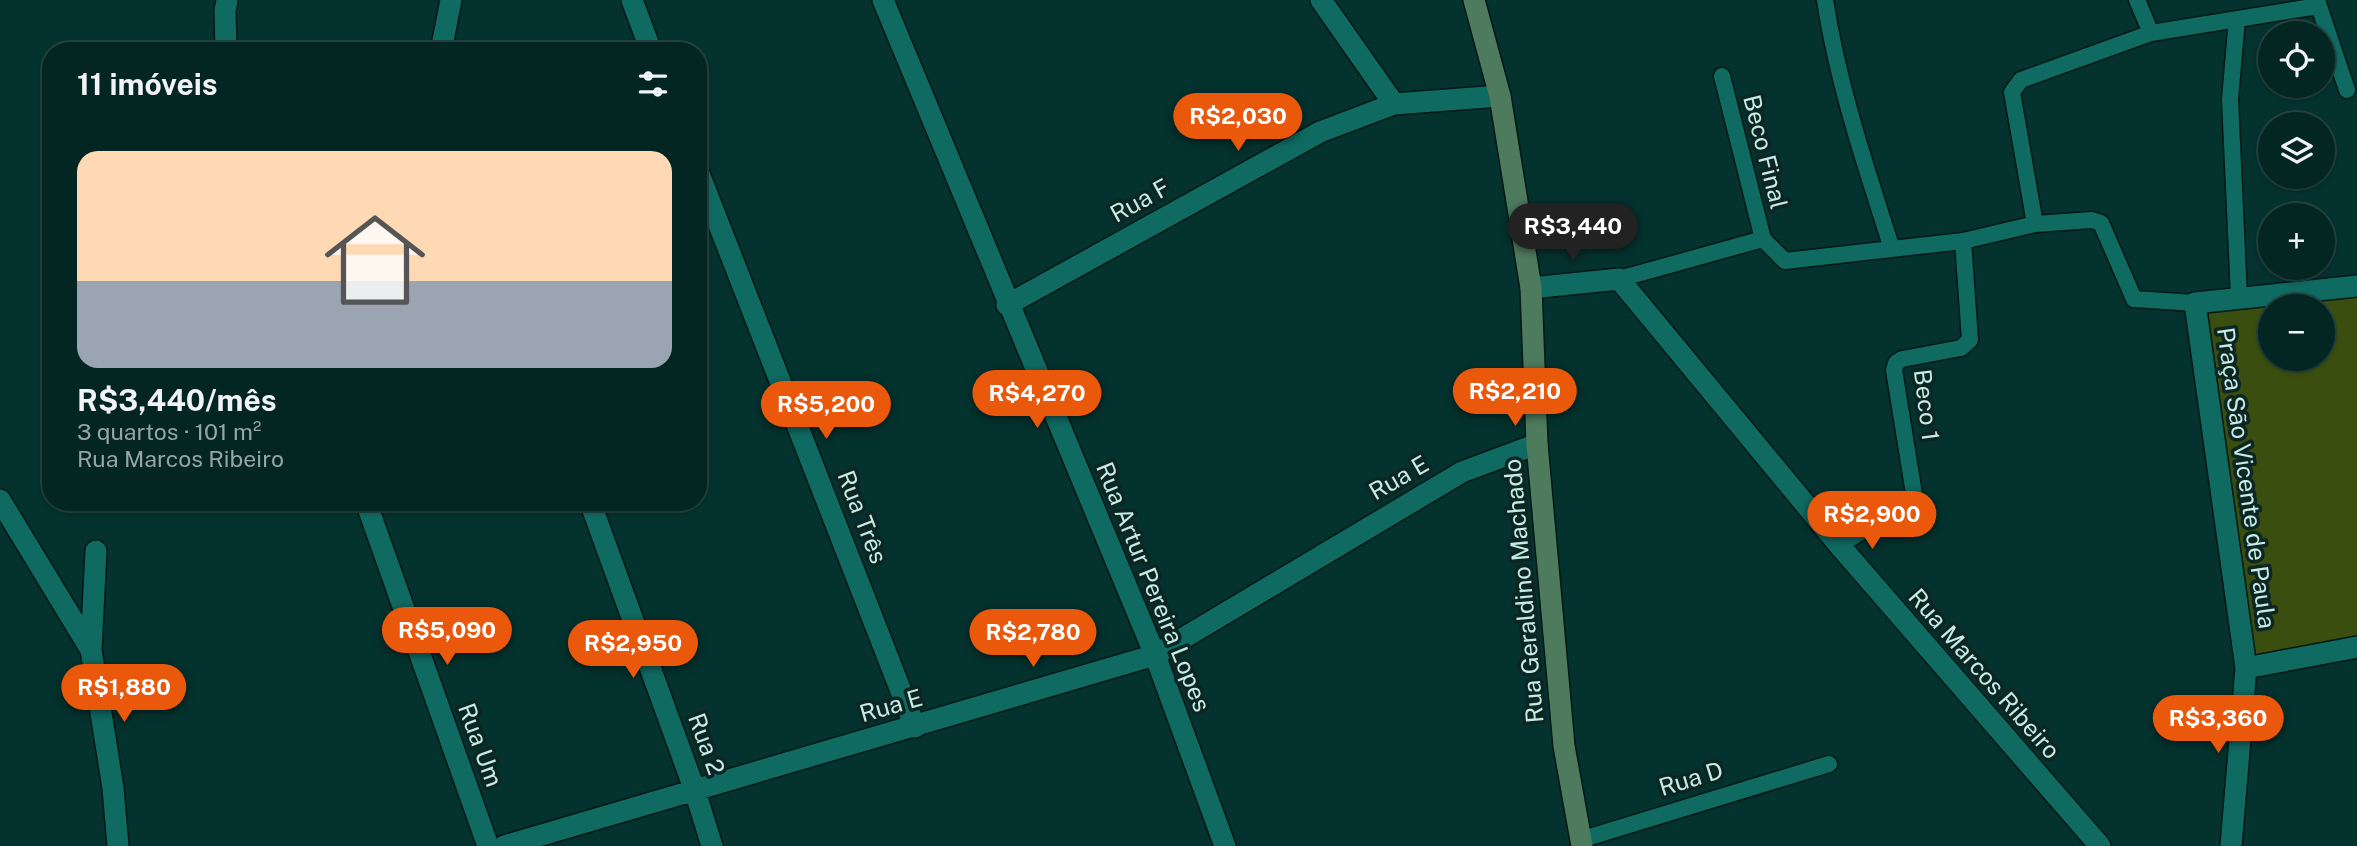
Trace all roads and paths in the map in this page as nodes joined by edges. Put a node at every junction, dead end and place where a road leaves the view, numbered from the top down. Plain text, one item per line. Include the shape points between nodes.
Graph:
1 (228, 0) edge
2 (451, 0) edge
3 (632, 0) edge
4 (883, 0) edge
5 (1321, 0) edge
6 (1474, 0) edge
7 (1825, 0) edge
8 (2137, 0) edge
9 (2317, 3) edge
10 (2237, 19) junction
11 (2151, 33) junction
12 (226, 42) edge
13 (443, 42) edge
14 (648, 42) edge
15 (1722, 76) dead end
16 (2347, 90) dead end
17 (1500, 96) junction
18 (1394, 104) junction
19 (707, 194) edge
20 (2035, 224) junction
21 (1763, 239) junction
22 (1963, 240) junction
23 (1892, 250) junction
24 (1619, 279) junction
25 (2357, 286) edge
26 (1531, 288) junction
27 (2239, 297) junction
28 (2194, 303) junction
29 (1007, 304) junction
30 (1537, 444) junction
31 (0, 500) edge
32 (369, 511) edge
33 (593, 511) edge
34 (1839, 545) junction
35 (96, 551) dead end
36 (2357, 647) edge
37 (91, 650) junction
38 (1155, 654) junction
39 (2246, 668) junction
40 (915, 727) junction
41 (1829, 764) dead end
42 (695, 791) junction
43 (2090, 843) edge
44 (1577, 844) edge
45 (118, 846) edge
46 (488, 846) edge
47 (504, 846) edge
48 (712, 846) edge
49 (1225, 846) edge
50 (2231, 846) edge

1 - 12 street
2 - 13 street
3 - 14 street
4 - 29 street, Rua Artur Pereira Lopes
5 - 18 street
6 - 17 street, Rua Geraldino Machado
7 - 23 lane via 1856,135
8 - 11 lane
9 - 10 lane
9 - 16 lane
10 - 11 lane
10 - 27 lane via 2230,99
11 - 20 lane via 2015,85 2012,92
15 - 21 lane, Beco Final
17 - 18 street, Rua F
17 - 26 street, Rua Geraldino Machado
18 - 29 street, Rua F via 1320,132
19 - 40 street, Rua Três
20 - 22 lane
20 - 28 lane via 2101,223 2134,299
21 - 23 lane, Beco Final via 1785,261
21 - 24 lane, Beco Final
22 - 23 lane
22 - 34 lane, Beco 1 via 1970,340 1961,348 1902,359 1894,370 1915,500
24 - 26 street
24 - 34 street, Rua Marcos Ribeiro
25 - 27 street, Praça São Vicente de Paula
26 - 30 street, Rua Geraldino Machado
27 - 28 street, Praça São Vicente de Paula
28 - 39 street, Praça São Vicente de Paula
29 - 38 street, Rua Artur Pereira Lopes
30 - 38 street, Rua E via 1462,472
30 - 44 street, Rua Geraldino Machado
31 - 37 street
32 - 46 street, Rua Um
33 - 42 street, Rua 2
34 - 43 street, Rua Marcos Ribeiro
35 - 37 street
36 - 39 street, Praça São Vicente de Paula
37 - 45 street
38 - 40 street, Rua E
38 - 49 street, Rua Artur Pereira Lopes
39 - 50 street
40 - 42 street, Rua E
41 - 44 lane, Rua D
42 - 47 street, Rua E
42 - 48 street, Rua 2

